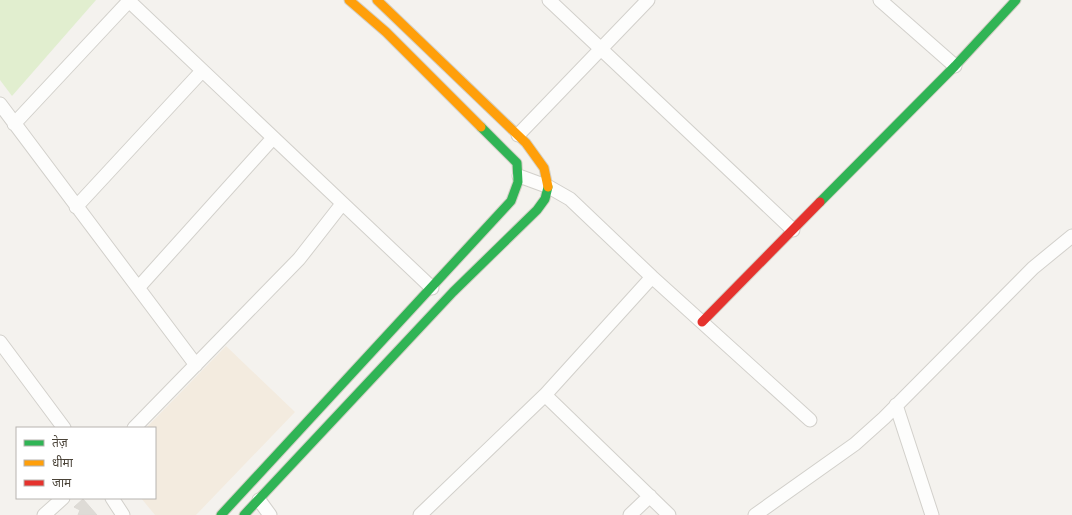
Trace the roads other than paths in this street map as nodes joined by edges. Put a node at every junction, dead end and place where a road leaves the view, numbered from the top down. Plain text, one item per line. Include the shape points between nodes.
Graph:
1 (349, 0) edge
2 (377, 0) edge
3 (549, 0) edge
4 (648, 0) edge
5 (880, 0) edge
6 (1016, 0) edge
7 (128, 1) edge
8 (601, 50) junction
9 (955, 66) junction
10 (202, 71) junction
11 (0, 104) edge
12 (14, 124) junction
13 (518, 135) junction
14 (273, 138) junction
15 (520, 176) junction
16 (549, 187) junction
17 (342, 204) junction
18 (76, 206) junction
19 (793, 230) junction
20 (1072, 236) edge
21 (652, 277) junction
22 (138, 288) junction
23 (432, 288) junction
24 (702, 322) junction
25 (0, 342) edge
26 (196, 365) junction
27 (545, 395) junction
28 (896, 405) junction
29 (810, 420) dead end
30 (63, 427) edge
31 (135, 427) edge
32 (650, 496) junction
33 (62, 499) edge
34 (113, 499) edge
35 (259, 500) junction
36 (44, 515) edge
37 (124, 515) edge
38 (221, 515) edge
39 (244, 515) edge
40 (270, 515) edge
41 (420, 515) edge
42 (630, 515) edge
43 (669, 515) edge
44 (755, 515) edge
45 (932, 515) edge

1 - 15 street via 386,32 495,139 517,162
2 - 13 street
3 - 8 street
4 - 8 street
5 - 9 street
6 - 9 street
7 - 10 street
7 - 12 street
8 - 13 street
8 - 19 street
9 - 19 street
10 - 14 street
10 - 18 street
11 - 12 street
12 - 18 street
13 - 16 street via 544,169
14 - 17 street
14 - 22 street
15 - 16 street
15 - 23 street via 511,200
16 - 21 street via 570,199
16 - 35 street via 544,203 453,292
17 - 23 street
17 - 26 street via 299,259
18 - 22 street
19 - 24 street
20 - 28 street via 1028,273
21 - 24 street
21 - 27 street
22 - 26 street
23 - 38 street
24 - 29 street
25 - 30 street
26 - 31 street
27 - 32 street
27 - 41 street
28 - 44 street via 855,444
28 - 45 street
32 - 42 street
32 - 43 street
33 - 36 street
34 - 37 street
35 - 39 street
35 - 40 street

